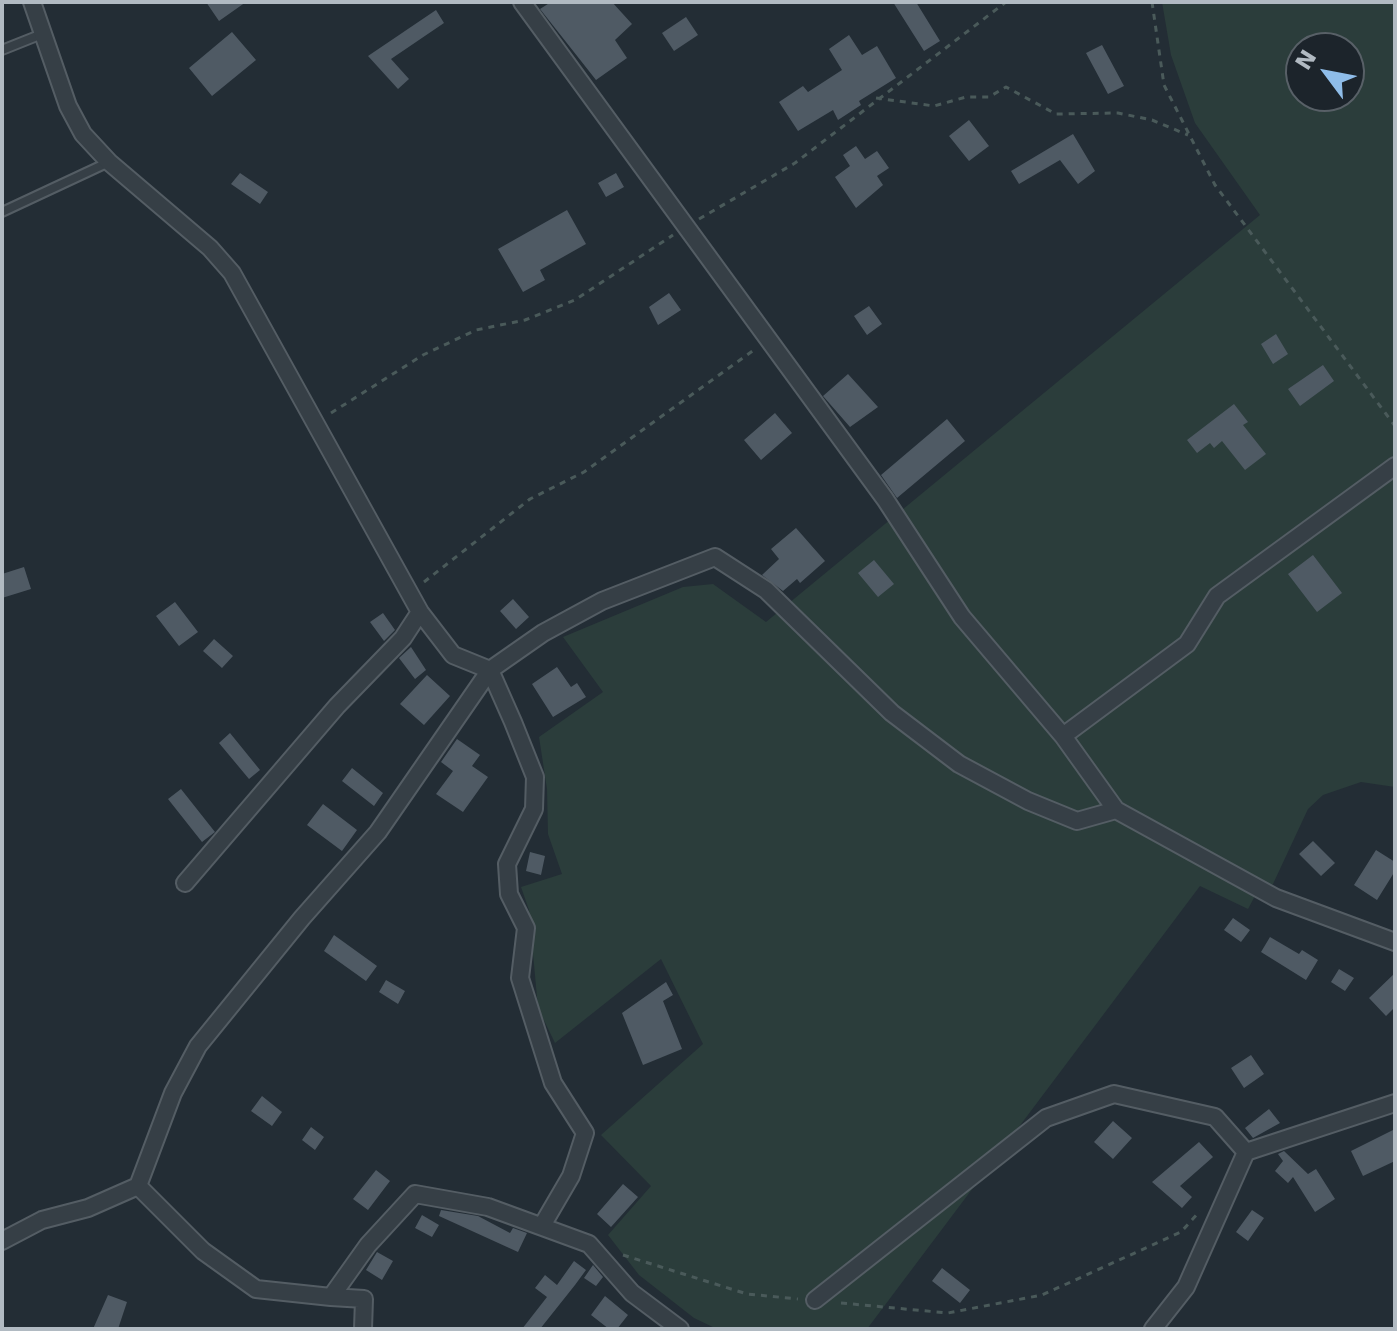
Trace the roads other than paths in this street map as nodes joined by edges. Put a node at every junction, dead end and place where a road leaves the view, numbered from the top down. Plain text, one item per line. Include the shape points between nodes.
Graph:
1 (32, 2) edge
2 (522, 2) edge
3 (42, 34) junction
4 (2, 50) edge
5 (109, 162) junction
6 (2, 212) edge
7 (1395, 466) edge
8 (420, 612) junction
9 (490, 670) junction
10 (1063, 736) junction
11 (1116, 810) junction
12 (185, 883) dead end
13 (1395, 942) edge
14 (1395, 1103) edge
15 (1246, 1152) junction
16 (138, 1186) junction
17 (543, 1224) junction
18 (2, 1241) edge
19 (331, 1297) junction
20 (815, 1300) road end
21 (363, 1329) edge
22 (680, 1329) edge
23 (1153, 1329) edge

1 - 3 street
2 - 10 street via 885,499 962,617
3 - 4 lane
3 - 5 street via 68,106 83,134
5 - 6 lane
5 - 8 street via 232,273
7 - 10 street via 1217,596 1187,644
8 - 9 street via 453,655
8 - 12 street via 403,638 337,706
9 - 11 street via 602,601 715,557 766,590 892,713 959,764 1077,821
9 - 16 street via 378,832 198,1046 173,1093
9 - 17 street via 535,777 534,809 507,864 509,894 526,928 520,978 553,1083 585,1133 571,1176
10 - 11 street
11 - 13 street via 1276,898
14 - 15 street
15 - 20 street via 1215,1117 1114,1094 1087,1103 1046,1118
15 - 23 street via 1186,1287
16 - 18 street via 88,1208 42,1220
16 - 19 street via 203,1251 256,1289
17 - 19 street via 488,1207 415,1194 368,1245
17 - 22 street via 589,1244 632,1293
19 - 21 street via 364,1299

